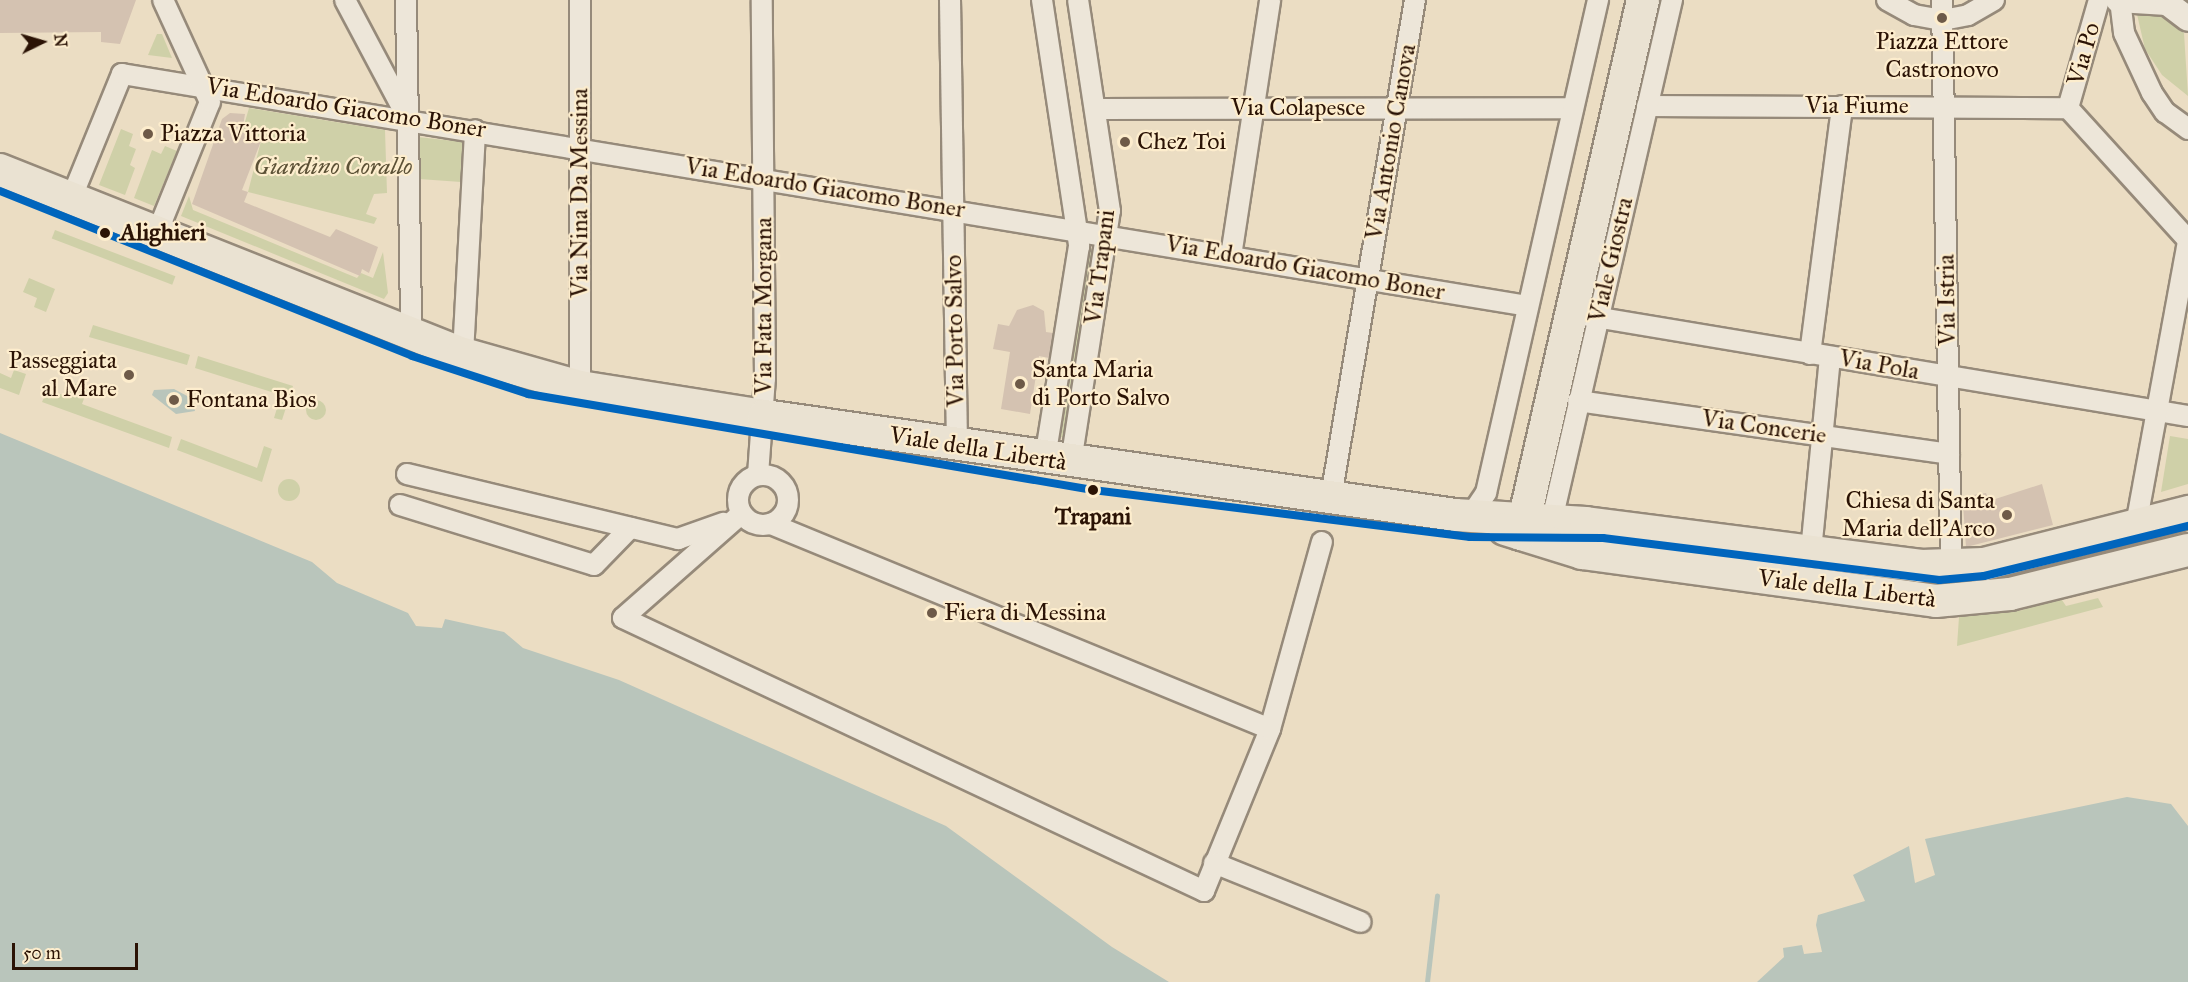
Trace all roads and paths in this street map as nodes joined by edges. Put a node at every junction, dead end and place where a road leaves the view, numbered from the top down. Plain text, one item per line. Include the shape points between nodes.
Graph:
1 (163, 0) edge
2 (345, 0) edge
3 (406, 0) edge
4 (580, 0) edge
5 (748, 0) edge
6 (950, 0) edge
7 (1042, 0) edge
8 (1078, 0) edge
9 (1270, 0) edge
10 (1415, 0) edge
11 (1598, 0) edge
12 (1626, 0) edge
13 (1643, 0) edge
14 (1672, 0) edge
15 (1887, 0) edge
16 (1994, 0) edge
17 (2099, 0) edge
18 (2119, 0) edge
19 (766, 5) edge
20 (1942, 18) edge
21 (2188, 19) edge
22 (202, 84) junction
23 (1647, 106) junction
24 (1842, 106) junction
25 (1944, 106) junction
26 (1253, 108) junction
27 (1397, 108) junction
28 (1574, 108) junction
29 (2068, 108) junction
30 (1095, 109) junction
31 (408, 118) junction
32 (2188, 129) edge
33 (475, 130) junction
34 (580, 147) junction
35 (0, 170) edge
36 (765, 178) junction
37 (71, 199) junction
38 (952, 208) junction
39 (1078, 230) junction
40 (157, 233) junction
41 (1108, 235) junction
42 (2188, 241) edge
43 (1231, 256) junction
44 (1368, 279) junction
45 (1528, 306) junction
46 (1584, 315) junction
47 (411, 336) junction
48 (463, 354) junction
49 (1810, 354) junction
50 (1830, 357) junction
51 (1948, 376) junction
52 (580, 387) junction
53 (1578, 401) junction
54 (2155, 411) junction
55 (764, 416) junction
56 (2188, 417) edge
57 (1822, 435) junction
58 (957, 446) junction
59 (1949, 454) junction
60 (1058, 461) junction
61 (407, 474) dead end
62 (758, 475) junction
63 (1331, 497) junction
64 (400, 505) dead end
65 (2188, 512) edge
66 (741, 514) junction
67 (1501, 518) junction
68 (771, 524) junction
69 (2136, 525) junction
70 (630, 528) junction
71 (1322, 542) dead end
72 (2188, 550) edge
73 (1810, 551) junction
74 (1951, 568) junction
75 (1270, 729) junction
76 (1215, 864) junction
77 (1361, 922) dead end

1 - 22 street
2 - 31 street
3 - 31 street
4 - 34 street, Via Nina Da Messina
5 - 19 street
6 - 38 street, Via Porto Salvo
7 - 39 street, Via Trapani
8 - 30 street, Via Trapani
9 - 26 street
10 - 27 street, Via Antonio Canova
11 - 28 street
12 - 67 main road, Viale Giostra
13 - 46 main road, Viale Giostra
14 - 23 street, Viale Giostra
15 - 20 street via 1914,15
16 - 20 street via 1968,15
17 - 29 street, Via Po
18 - 21 street via 2167,3
18 - 32 street via 2124,33 2152,93 2165,112
19 - 36 street, Via Fata Morgana
20 - 25 street, Via Istria
22 - 31 street, Via Edoardo Giacomo Boner
22 - 37 street, Via Edoardo Giacomo Boner via 122,74
22 - 40 street via 210,102
23 - 24 street, Via Fiume
23 - 46 street, Viale Giostra
24 - 25 street, Via Fiume
24 - 49 street
25 - 29 street, Via Fiume
25 - 51 street, Via Istria
26 - 27 street, Via Colapesce
26 - 30 street, Via Colapesce
26 - 43 street
27 - 28 street, Via Colapesce
27 - 44 street, Via Antonio Canova
28 - 45 street
29 - 42 street
30 - 41 street, Via Trapani via 1110,211
31 - 33 street, Via Edoardo Giacomo Boner
31 - 47 street
33 - 34 street, Via Edoardo Giacomo Boner
33 - 48 street
34 - 36 street, Via Edoardo Giacomo Boner
34 - 52 street, Via Nina Da Messina
35 - 37 main road, Viale della Libertà
36 - 38 street, Via Edoardo Giacomo Boner
36 - 55 street, Via Fata Morgana
37 - 40 main road, Viale della Libertà
38 - 39 street, Via Edoardo Giacomo Boner
38 - 58 street, Via Porto Salvo
39 - 41 street, Via Edoardo Giacomo Boner
39 - 60 street, Via Trapani
40 - 47 main road, Viale della Libertà
41 - 43 street, Via Edoardo Giacomo Boner
41 - 60 street, Via Trapani
42 - 54 street
43 - 44 street, Via Edoardo Giacomo Boner
44 - 45 street, Via Edoardo Giacomo Boner
44 - 63 street, Via Antonio Canova
45 - 67 street
46 - 49 street, Via Pola
46 - 53 street, Viale Giostra
46 - 67 main road, Viale Giostra
47 - 48 main road, Viale della Libertà
48 - 52 main road, Viale della Libertà
49 - 50 street, Via Pola
50 - 51 street, Via Pola
50 - 57 street
51 - 54 street, Via Pola
51 - 59 street, Via Istria
52 - 55 main road, Viale della Libertà
53 - 57 street, Via Concerie
53 - 67 street, Viale Giostra
54 - 56 street, Via Pola
54 - 69 street
55 - 58 main road, Viale della Libertà
55 - 62 street, Via Fata Morgana
57 - 59 street, Via Concerie
57 - 73 street
58 - 60 main road, Viale della Libertà
59 - 74 street, Via Istria
60 - 63 main road, Viale della Libertà
61 - 70 street
62 - 66 street via 739,490
62 - 68 street via 775,477 786,490 784,514
63 - 67 main road, Viale della Libertà
64 - 70 street via 594,565
65 - 69 main road, Viale della Libertà
66 - 68 street via 754,524
66 - 70 street via 678,539
66 - 76 street via 623,618 1204,891
67 - 72 main road, Viale della Libertà via 1582,553 1936,601 2010,594
67 - 73 main road, Viale della Libertà
68 - 75 street
69 - 74 main road, Viale della Libertà via 2003,560
71 - 75 street
73 - 74 main road, Viale della Libertà
75 - 76 street
76 - 77 street

